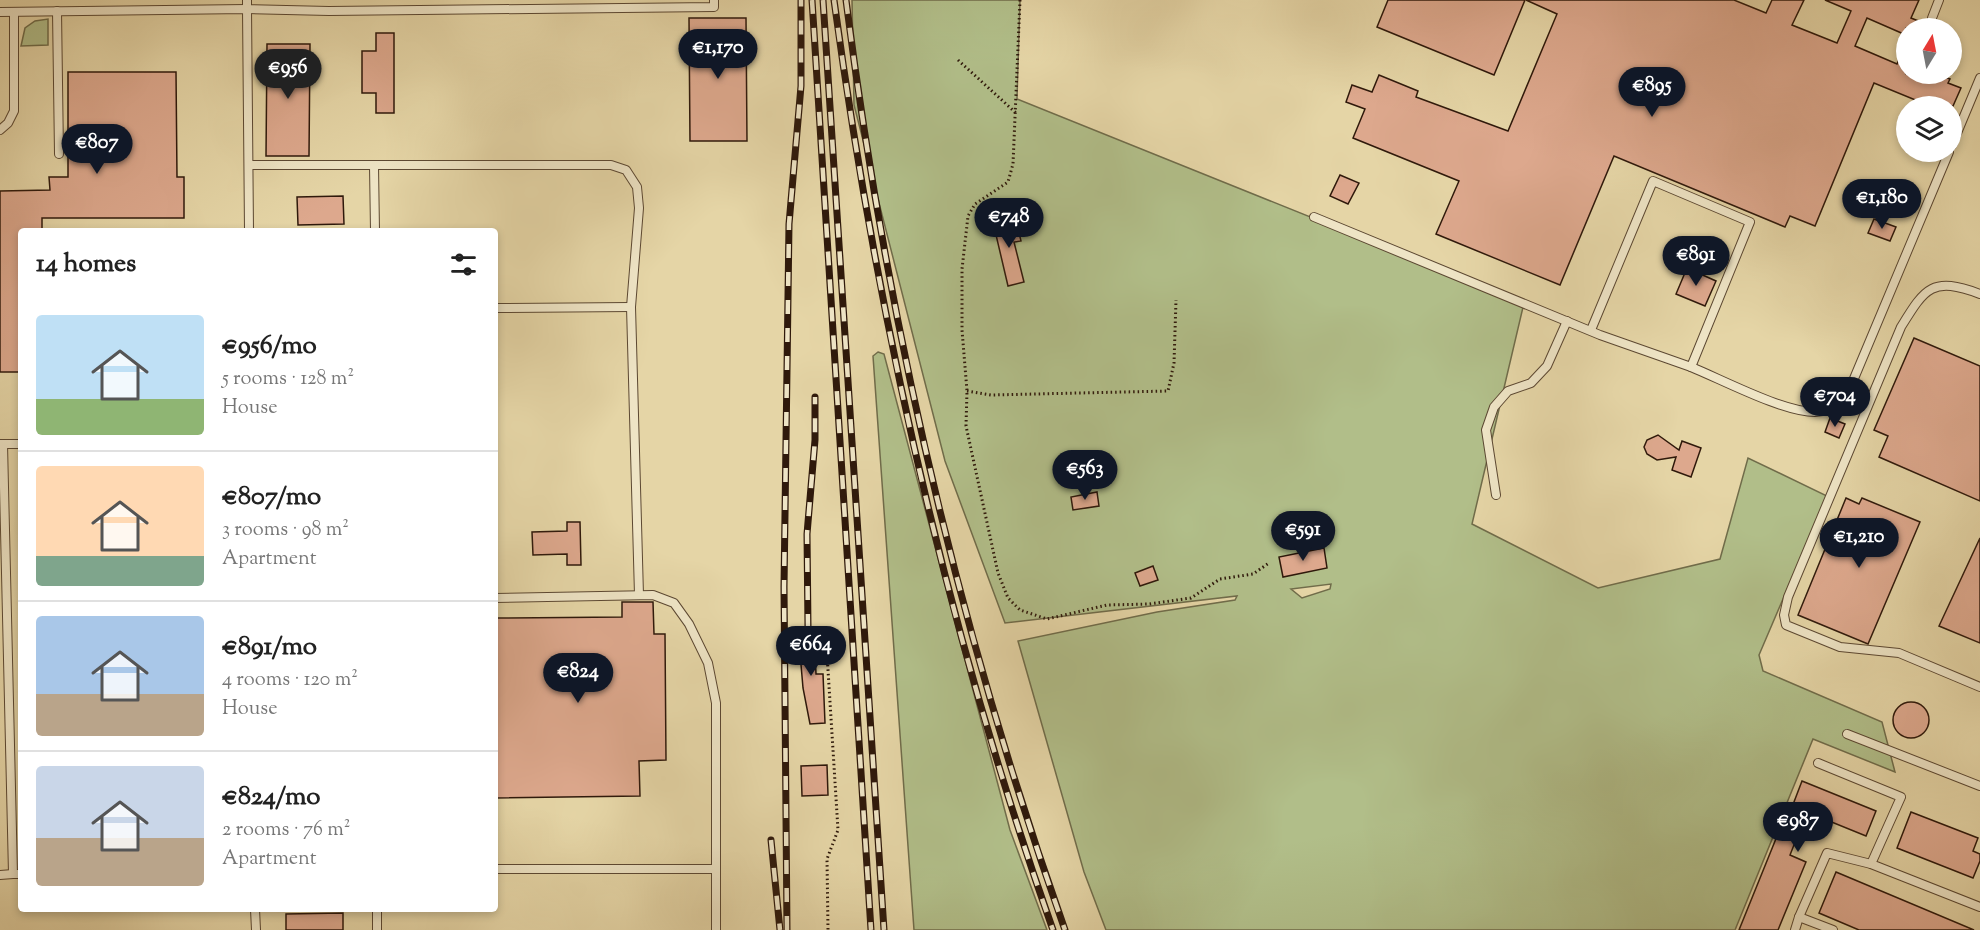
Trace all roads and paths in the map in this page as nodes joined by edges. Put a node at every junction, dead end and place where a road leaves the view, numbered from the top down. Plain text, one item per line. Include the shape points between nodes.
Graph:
1 (714, 0) edge
2 (1020, 0) edge
3 (1939, 0) edge
4 (247, 4) edge
5 (0, 12) edge
6 (14, 12) junction
7 (57, 12) junction
8 (1932, 18) dead end
9 (958, 60) dead end
10 (1980, 78) edge
11 (1016, 113) junction
12 (1962, 121) edge
13 (0, 130) edge
14 (59, 154) dead end
15 (1945, 162) edge
16 (249, 165) junction
17 (374, 166) junction
18 (1314, 217) dead end
19 (249, 228) edge
20 (375, 228) edge
21 (1980, 294) edge
22 (1176, 300) dead end
23 (631, 307) junction
24 (498, 308) edge
25 (1567, 321) junction
26 (1591, 330) junction
27 (1691, 367) junction
28 (967, 392) junction
29 (1, 444) edge
30 (18, 444) edge
31 (1496, 495) dead end
32 (1269, 563) dead end
33 (639, 595) junction
34 (498, 598) edge
35 (3, 628) edge
36 (826, 638) dead end
37 (1980, 687) edge
38 (1847, 734) dead end
39 (1818, 763) dead end
40 (1980, 786) edge
41 (1871, 864) junction
42 (498, 869) edge
43 (715, 869) junction
44 (17, 874) edge
45 (0, 875) edge
46 (1980, 907) edge
47 (255, 912) edge
48 (377, 912) edge
49 (1799, 917) junction
50 (256, 930) edge
51 (377, 930) edge
52 (716, 930) edge
53 (828, 930) edge
54 (1795, 930) edge
55 (1833, 930) edge

1 - 4 lane via 714,7 328,11
2 - 11 path
3 - 8 lane
4 - 7 lane
4 - 16 lane
5 - 6 lane
6 - 7 lane
6 - 13 lane via 14,111
7 - 14 lane
9 - 11 path
10 - 12 lane
11 - 28 path via 1008,182 975,204 968,216 962,269
15 - 27 lane via 1845,399 1818,412 1798,411
16 - 17 lane
16 - 19 lane
17 - 20 lane
17 - 23 lane via 611,165 626,170 637,187 639,208
18 - 25 lane
21 - 37 lane via 1936,286 1926,291 1901,327 1788,597 1784,615 1786,625 1840,647 1899,653
22 - 28 path via 1174,363 1168,391 991,395
23 - 24 lane
23 - 33 lane
25 - 26 lane
25 - 31 lane via 1547,366 1532,382 1508,391 1494,407 1486,430
26 - 27 lane
26 - 27 lane via 1653,182 1750,222
28 - 32 path via 966,426 998,573 1008,598 1020,610 1047,619 1107,605 1191,598 1220,579 1253,574
29 - 30 lane
29 - 35 lane
33 - 34 lane
33 - 43 lane via 653,595 674,603 708,663 716,703
35 - 44 lane
36 - 53 path via 838,830 827,859
38 - 40 lane
39 - 41 lane via 1901,796
41 - 46 lane
41 - 49 lane via 1827,853
42 - 43 lane
43 - 52 lane
44 - 45 lane
47 - 50 lane
48 - 51 lane
49 - 54 lane
49 - 55 lane

